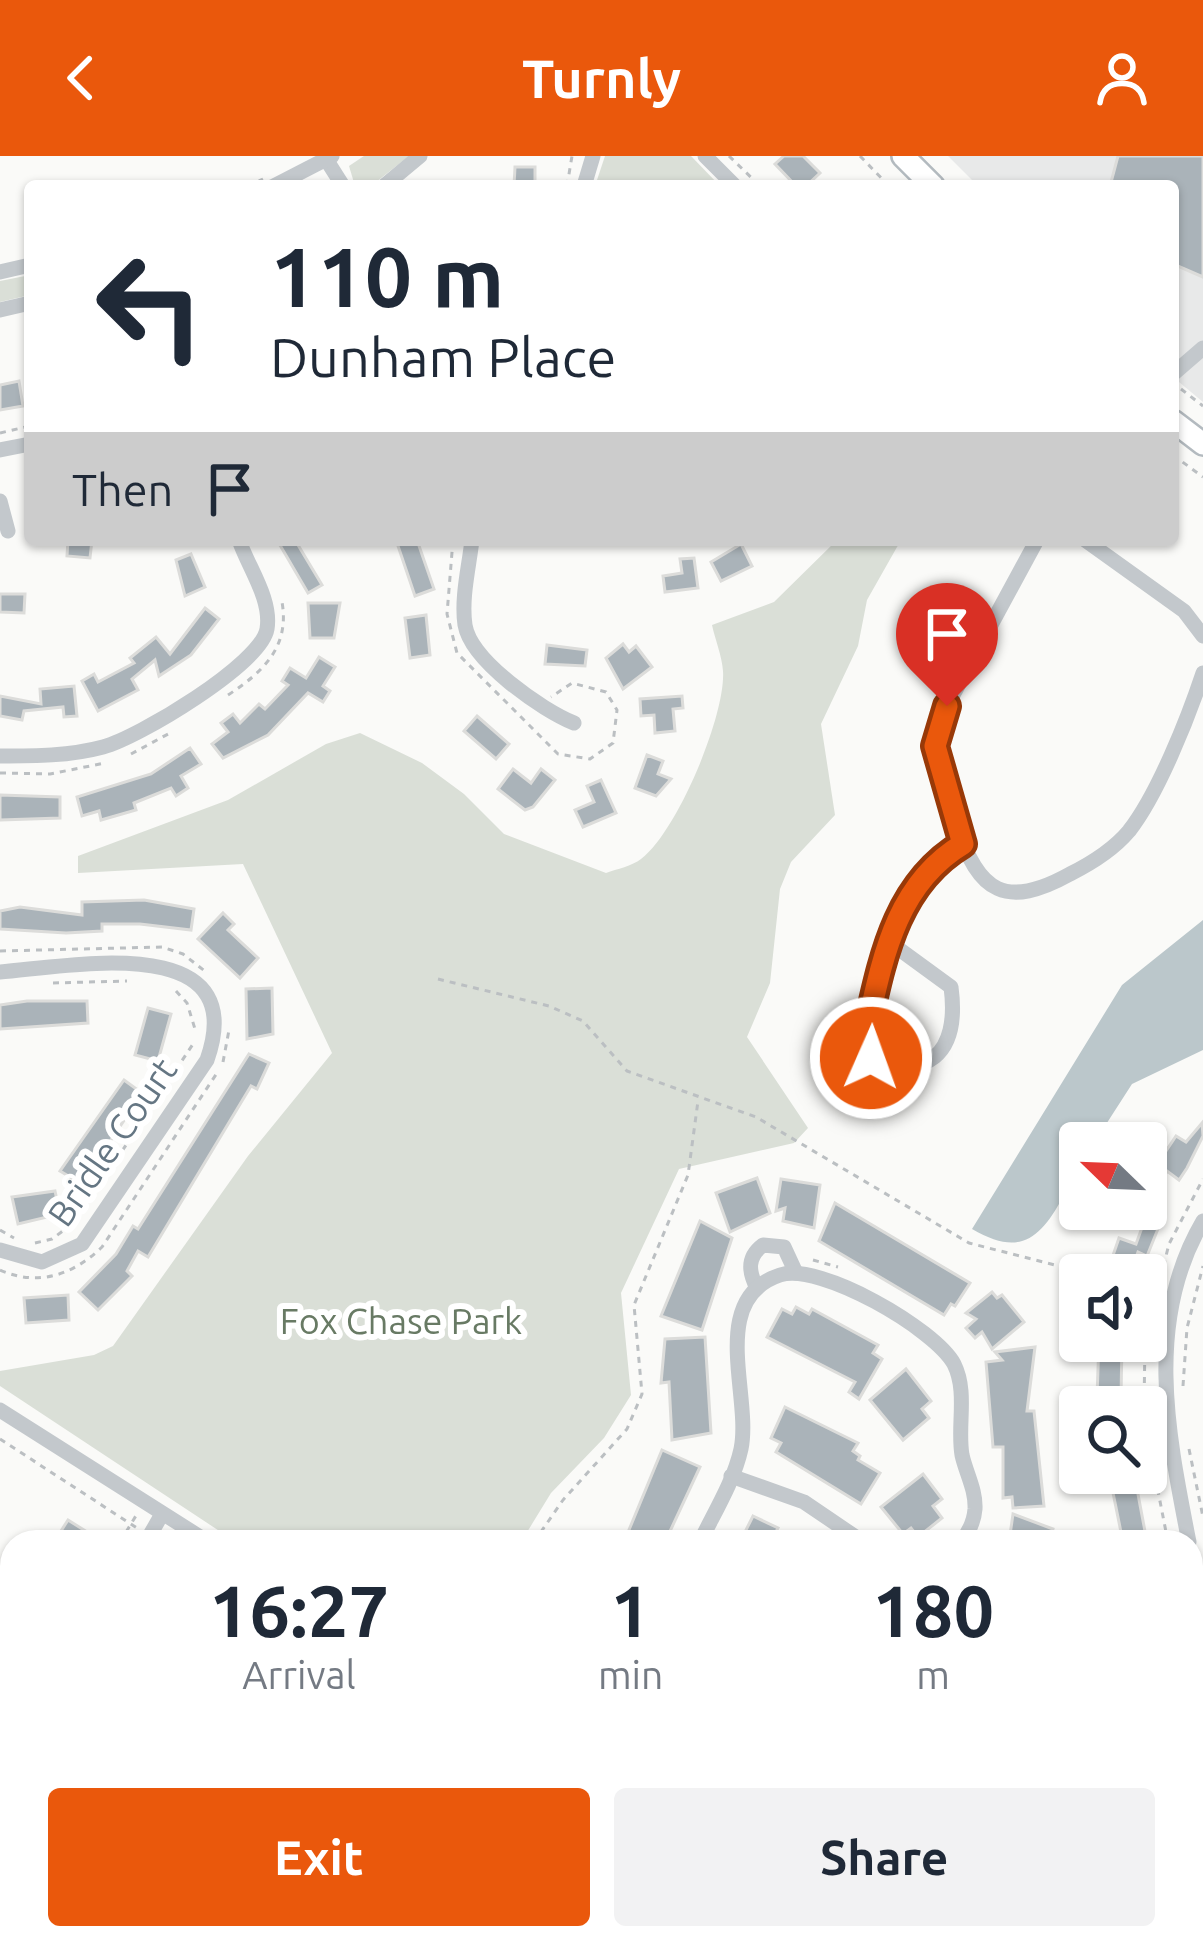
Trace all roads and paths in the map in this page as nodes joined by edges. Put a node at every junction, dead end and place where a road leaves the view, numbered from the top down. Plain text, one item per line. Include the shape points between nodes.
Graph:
1 (420, 156) edge
2 (705, 156) edge
3 (729, 156) edge
4 (860, 156) edge
5 (903, 156) edge
6 (327, 157) edge
7 (285, 180) edge
8 (390, 180) edge
9 (729, 180) edge
10 (754, 180) edge
11 (884, 180) edge
12 (927, 180) edge
13 (1203, 348) edge
14 (1179, 372) edge
15 (1179, 384) edge
16 (1203, 406) edge
17 (1179, 426) edge
18 (1203, 444) edge
19 (1179, 459) edge
20 (1203, 477) edge
21 (0, 501) edge
22 (8, 531) dead end
23 (241, 546) edge
24 (471, 546) edge
25 (1034, 546) edge
26 (1093, 546) edge
27 (1203, 636) edge
28 (1203, 673) edge
29 (574, 723) dead end
30 (0, 756) edge
31 (963, 844) junction
32 (888, 941) junction
33 (0, 951) edge
34 (0, 972) edge
35 (211, 978) dead end
36 (438, 979) dead end
37 (131, 980) dead end
38 (44, 983) dead end
39 (165, 984) dead end
40 (229, 1022) dead end
41 (698, 1099) junction
42 (1203, 1221) edge
43 (0, 1230) edge
44 (20, 1240) dead end
45 (30, 1243) dead end
46 (0, 1250) edge
47 (794, 1266) junction
48 (1059, 1266) edge
49 (1203, 1266) edge
50 (0, 1270) edge
51 (845, 1271) dead end
52 (757, 1288) junction
53 (1183, 1396) dead end
54 (0, 1409) edge
55 (1185, 1432) dead end
56 (0, 1439) edge
57 (731, 1476) junction
58 (1159, 1494) edge
59 (137, 1514) dead end
60 (162, 1514) junction
61 (1203, 1517) edge
62 (131, 1524) junction
63 (127, 1530) edge
64 (138, 1530) edge
65 (153, 1530) edge
66 (188, 1530) edge
67 (542, 1530) edge
68 (706, 1530) edge
69 (845, 1530) edge
70 (966, 1530) edge
71 (1166, 1530) edge
72 (1187, 1530) edge

1 - 8 street
2 - 9 street
3 - 10 path
4 - 11 path
5 - 12 street
6 - 7 street
13 - 14 street
15 - 16 path
17 - 18 street
19 - 20 path
21 - 22 street
23 - 30 street via 266,610 267,628 251,658 128,738 64,754
24 - 29 street via 465,605 478,652 548,712
25 - 31 street via 937,731 937,760
26 - 27 street via 1184,611
28 - 31 street via 1144,807 1094,861 1044,889 1007,894 980,876
31 - 32 street via 925,872
32 - 32 street via 864,1054 919,1068 944,1046 951,986
33 - 35 path via 162,947
34 - 46 street, Bridle Court via 159,963 192,980 213,1029 207,1060 82,1244 42,1262
36 - 41 path via 583,1021 627,1071
37 - 38 path
39 - 45 path via 194,1016 194,1044 75,1222 52,1240
40 - 50 path via 221,1068 102,1247 86,1263 47,1278
41 - 48 path via 756,1117 969,1243
41 - 67 path via 688,1175 634,1306 642,1394 627,1429
42 - 72 street via 1173,1301 1162,1368
43 - 44 path
47 - 51 path via 820,1261
47 - 52 street
47 - 52 street via 776,1244 753,1253
47 - 70 street via 850,1290 950,1357 976,1506
49 - 53 path via 1187,1328
52 - 57 street via 738,1330 743,1424
54 - 60 street
55 - 61 path
56 - 62 path
57 - 68 street
57 - 69 street via 804,1502
58 - 71 path
59 - 62 path
60 - 65 street
60 - 66 street
62 - 63 path
62 - 64 path

